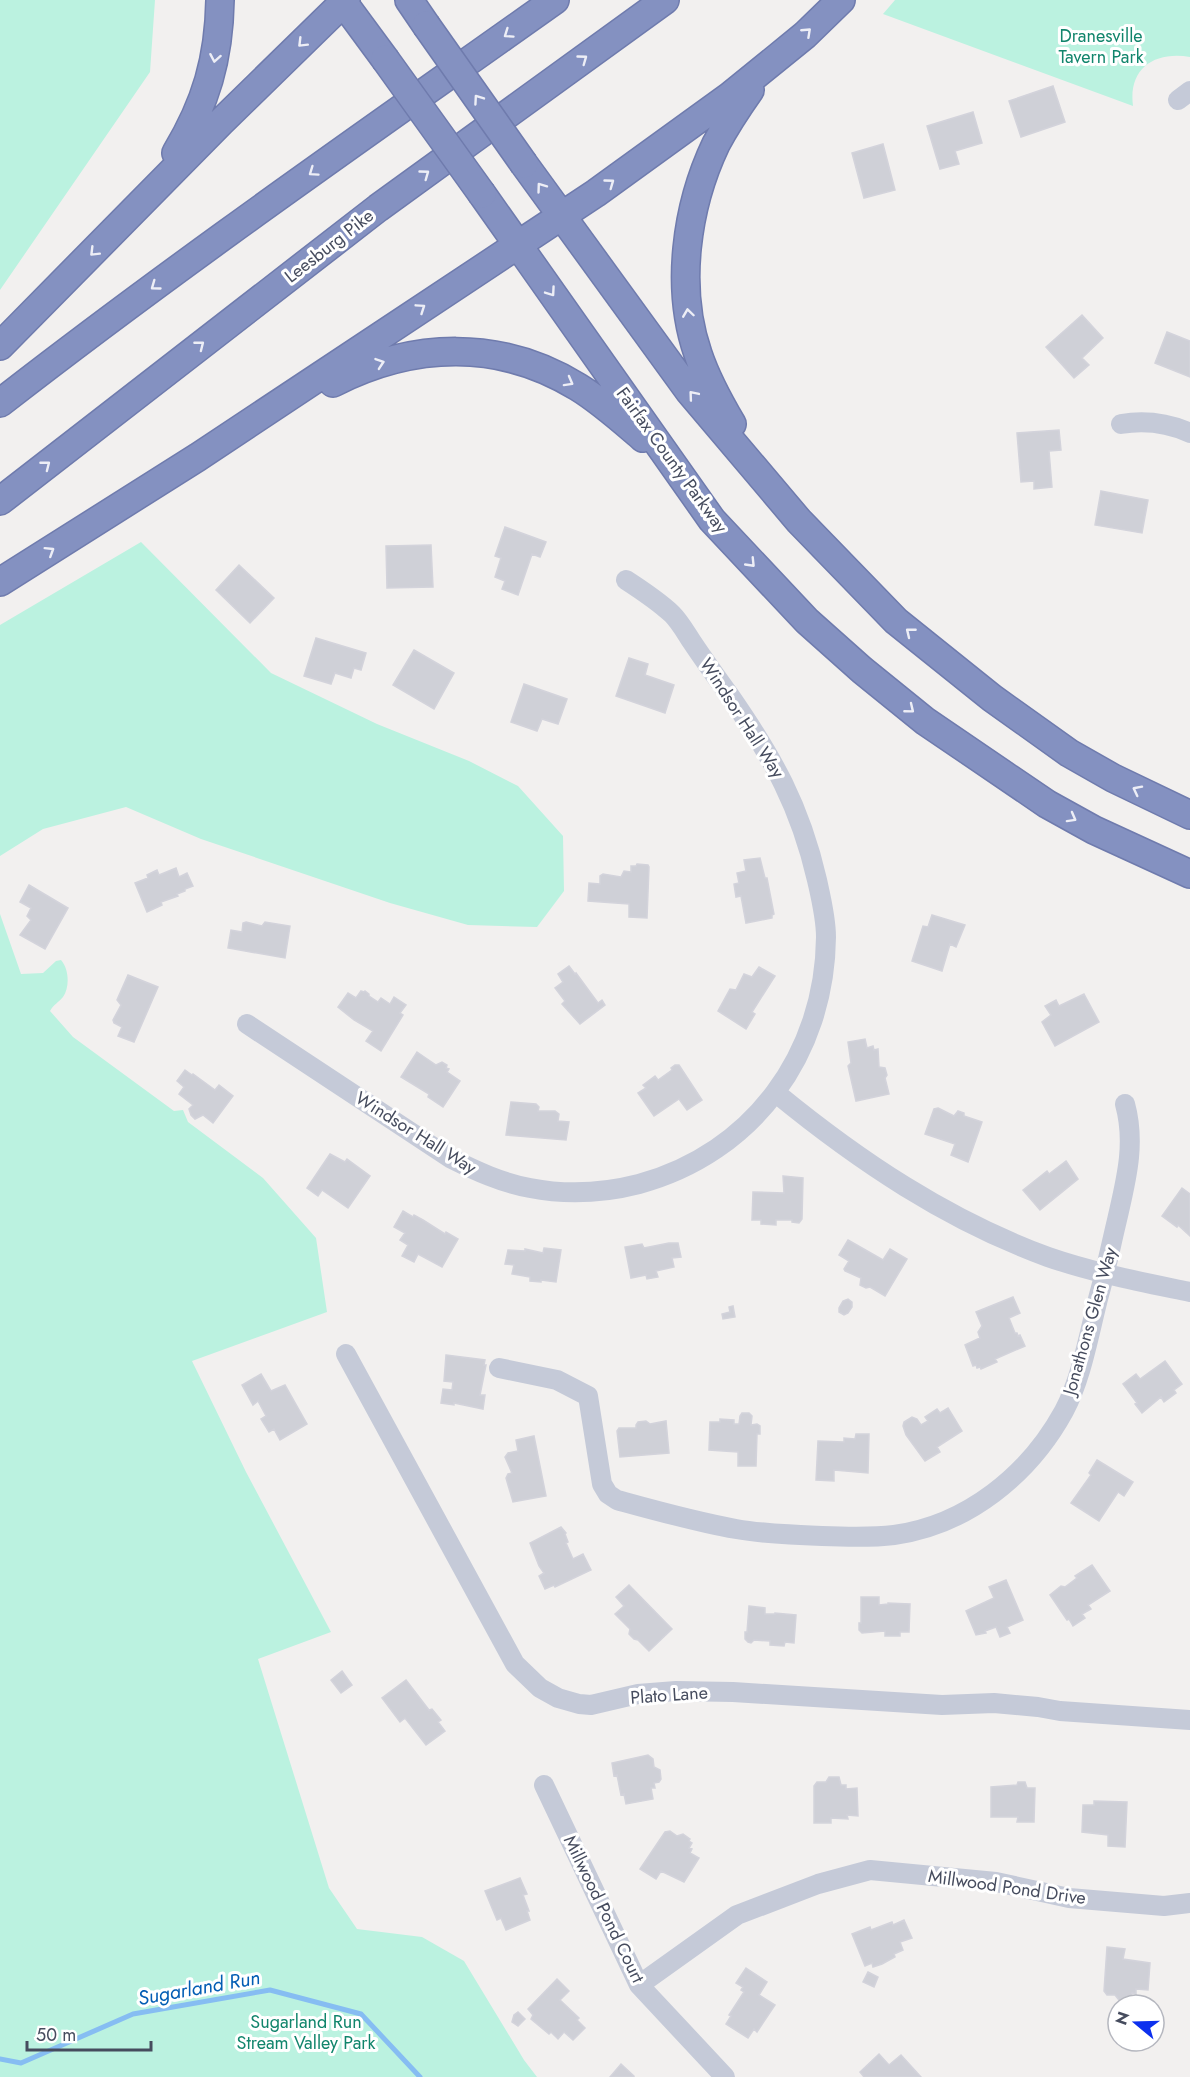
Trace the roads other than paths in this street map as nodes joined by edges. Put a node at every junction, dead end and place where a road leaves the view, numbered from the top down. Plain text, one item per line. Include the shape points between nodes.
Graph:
1 (220, 0) edge
2 (409, 0) edge
3 (555, 0) edge
4 (666, 0) edge
5 (841, 0) edge
6 (345, 1) edge
7 (772, 63) junction
8 (135, 210) junction
9 (562, 215) junction
10 (517, 245) junction
11 (0, 346) edge
12 (0, 403) edge
13 (1121, 424) dead end
14 (1190, 433) edge
15 (198, 457) junction
16 (765, 479) junction
17 (0, 501) edge
18 (712, 520) junction
19 (627, 580) dead end
20 (0, 582) edge
21 (1190, 815) edge
22 (1190, 874) edge
23 (247, 1024) dead end
24 (776, 1093) junction
25 (1125, 1104) dead end
26 (1105, 1274) junction
27 (1190, 1292) edge
28 (346, 1354) dead end
29 (499, 1368) dead end
30 (1190, 1720) edge
31 (544, 1785) dead end
32 (1190, 1903) edge
33 (639, 1985) junction
34 (725, 2077) edge

1 -> 8 highway via 217,48 203,102 174,157
9 -> 2 highway, bridge
3 -> 12 highway via 235,228
17 -> 4 highway, Leesburg Pike via 378,208
7 -> 5 highway
6 -> 8 highway
6 - 10 highway, Fairfax County Parkway, bridge
9 -> 7 highway
16 -> 7 highway via 728,417 698,354 690,326 686,268 694,206 709,163 733,114
8 -> 11 highway
9 - 10 highway
16 -> 9 highway via 689,390
15 -> 10 highway
10 -> 18 highway, Fairfax County Parkway
13 - 14 street via 1155,423
15 -> 18 highway via 356,372 385,361 436,351 484,353 542,369 597,400 647,442
20 -> 15 highway
21 -> 16 highway via 1069,753 992,698 896,621 799,521
18 -> 22 highway, Fairfax County Parkway via 807,621 925,721 1047,804
19 - 24 street, Windsor Hall Way via 674,616 757,735 782,778 811,855 826,934 825,966 809,1032
23 - 24 street, Windsor Hall Way via 450,1158 481,1173 532,1189 594,1192 655,1180 719,1148 757,1116
24 - 26 street via 898,1184 949,1214 1010,1242
25 - 26 street, Jonathons Glen Way via 1131,1136 1130,1160
26 - 27 street
26 - 29 street, Jonathons Glen Way via 1077,1375 1065,1409 1050,1435 1012,1479 985,1499 956,1516 896,1534 866,1538 738,1530 617,1500 602,1484 588,1396 557,1380
28 - 30 street, Plato Lane via 515,1664 540,1688 558,1698 591,1705 638,1694 733,1692 942,1705 994,1703
31 - 33 street, Millwood Pond Court
32 - 33 street, Millwood Pond Drive via 1164,1906 1068,1898 996,1882 870,1870 818,1884 737,1915
33 - 34 street, Millwood Pond Court

